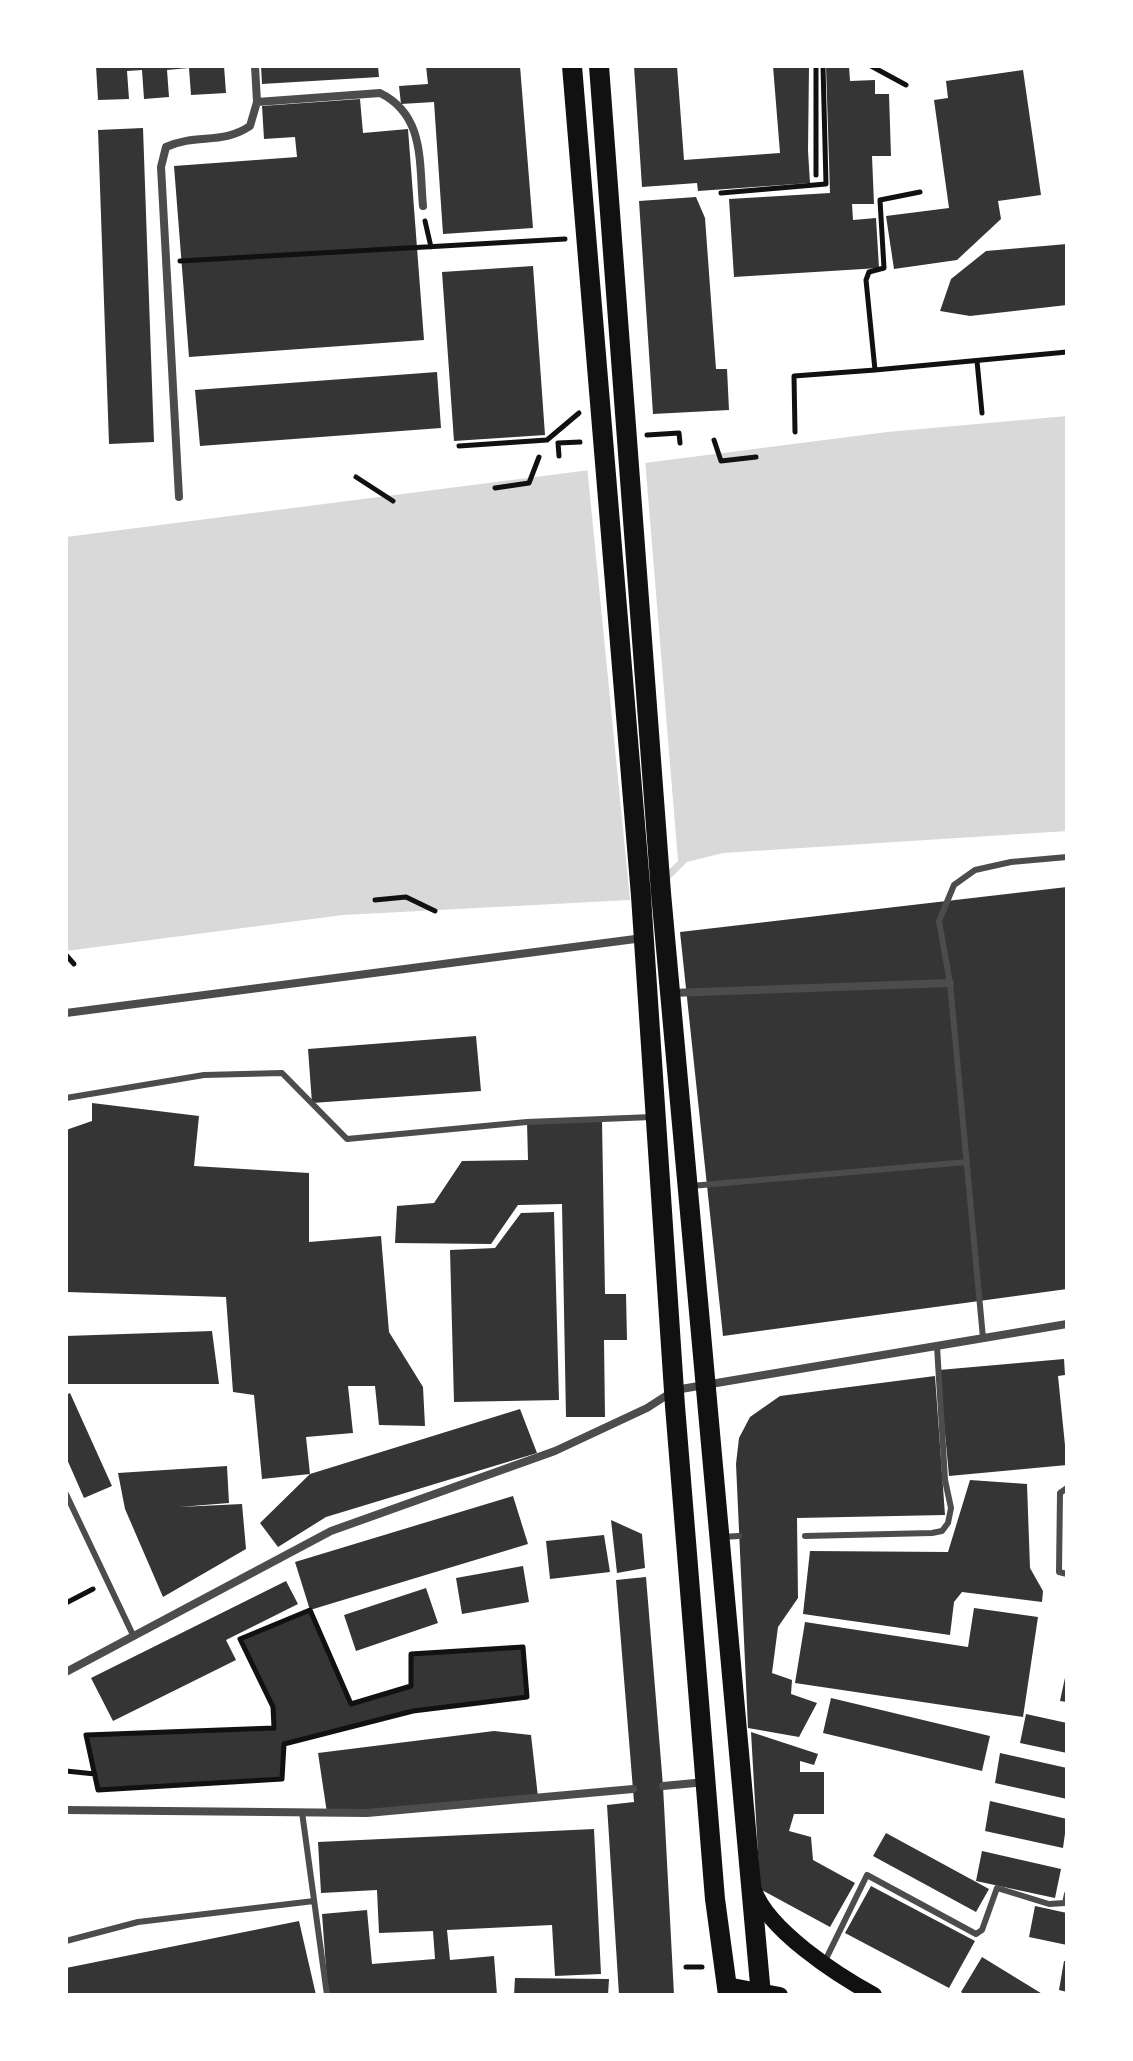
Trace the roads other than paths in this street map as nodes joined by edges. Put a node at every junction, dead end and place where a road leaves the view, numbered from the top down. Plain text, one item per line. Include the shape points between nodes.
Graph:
1 (255, 66) edge
2 (572, 66) edge
3 (599, 66) edge
4 (257, 102) junction
5 (423, 206) road end
6 (179, 497) dead end
7 (1067, 857) edge
8 (651, 895) junction
9 (644, 938) junction
10 (950, 983) junction
11 (670, 993) junction
12 (66, 1013) edge
13 (66, 1098) edge
14 (656, 1117) junction
15 (967, 1162) junction
16 (687, 1186) junction
17 (1067, 1324) edge
18 (983, 1338) junction
19 (937, 1346) junction
20 (705, 1385) junction
21 (675, 1390) junction
22 (1067, 1488) edge
23 (66, 1494) edge
24 (805, 1536) dead end
25 (1067, 1574) edge
26 (133, 1635) junction
27 (66, 1672) edge
28 (706, 1782) junction
29 (663, 1786) dead end
30 (633, 1789) dead end
31 (66, 1810) edge
32 (302, 1812) junction
33 (749, 1875) junction
34 (1067, 1894) edge
35 (314, 1901) junction
36 (66, 1941) edge
37 (824, 1963) junction
38 (728, 1990) edge
39 (767, 1993) edge
40 (327, 1995) edge
41 (874, 1995) edge

1 - 4 street
2 - 8 main road via 593,406
3 - 8 main road
4 - 5 street via 380,93 393,99 411,119 417,136
4 - 6 street via 250,126 235,136 181,140 166,147 161,167
7 - 10 lane via 975,870 954,885 939,921
8 - 9 main road
8 - 11 main road
9 - 12 street
9 - 14 main road
10 - 11 street
10 - 15 lane
11 - 16 main road
13 - 14 lane via 204,1075 282,1073 347,1139 527,1122
14 - 21 main road
15 - 16 lane
15 - 18 lane
16 - 20 main road
17 - 18 street
18 - 19 street
19 - 20 street
19 - 24 lane via 948,1523 932,1533
20 - 21 street
20 - 33 main road via 728,1536
21 - 26 street via 555,1451 331,1531
21 - 28 main road
22 - 25 lane via 1060,1493 1059,1572
23 - 26 lane
26 - 27 street
28 - 29 street
28 - 38 main road
30 - 32 street via 367,1813
31 - 32 street
32 - 35 lane
33 - 37 main road via 764,1910
33 - 39 main road
34 - 37 lane via 1065,1903 1049,1904 997,1888 976,1934 867,1875
35 - 36 lane via 138,1922
35 - 40 lane
37 - 41 main road
38 - 39 main road

